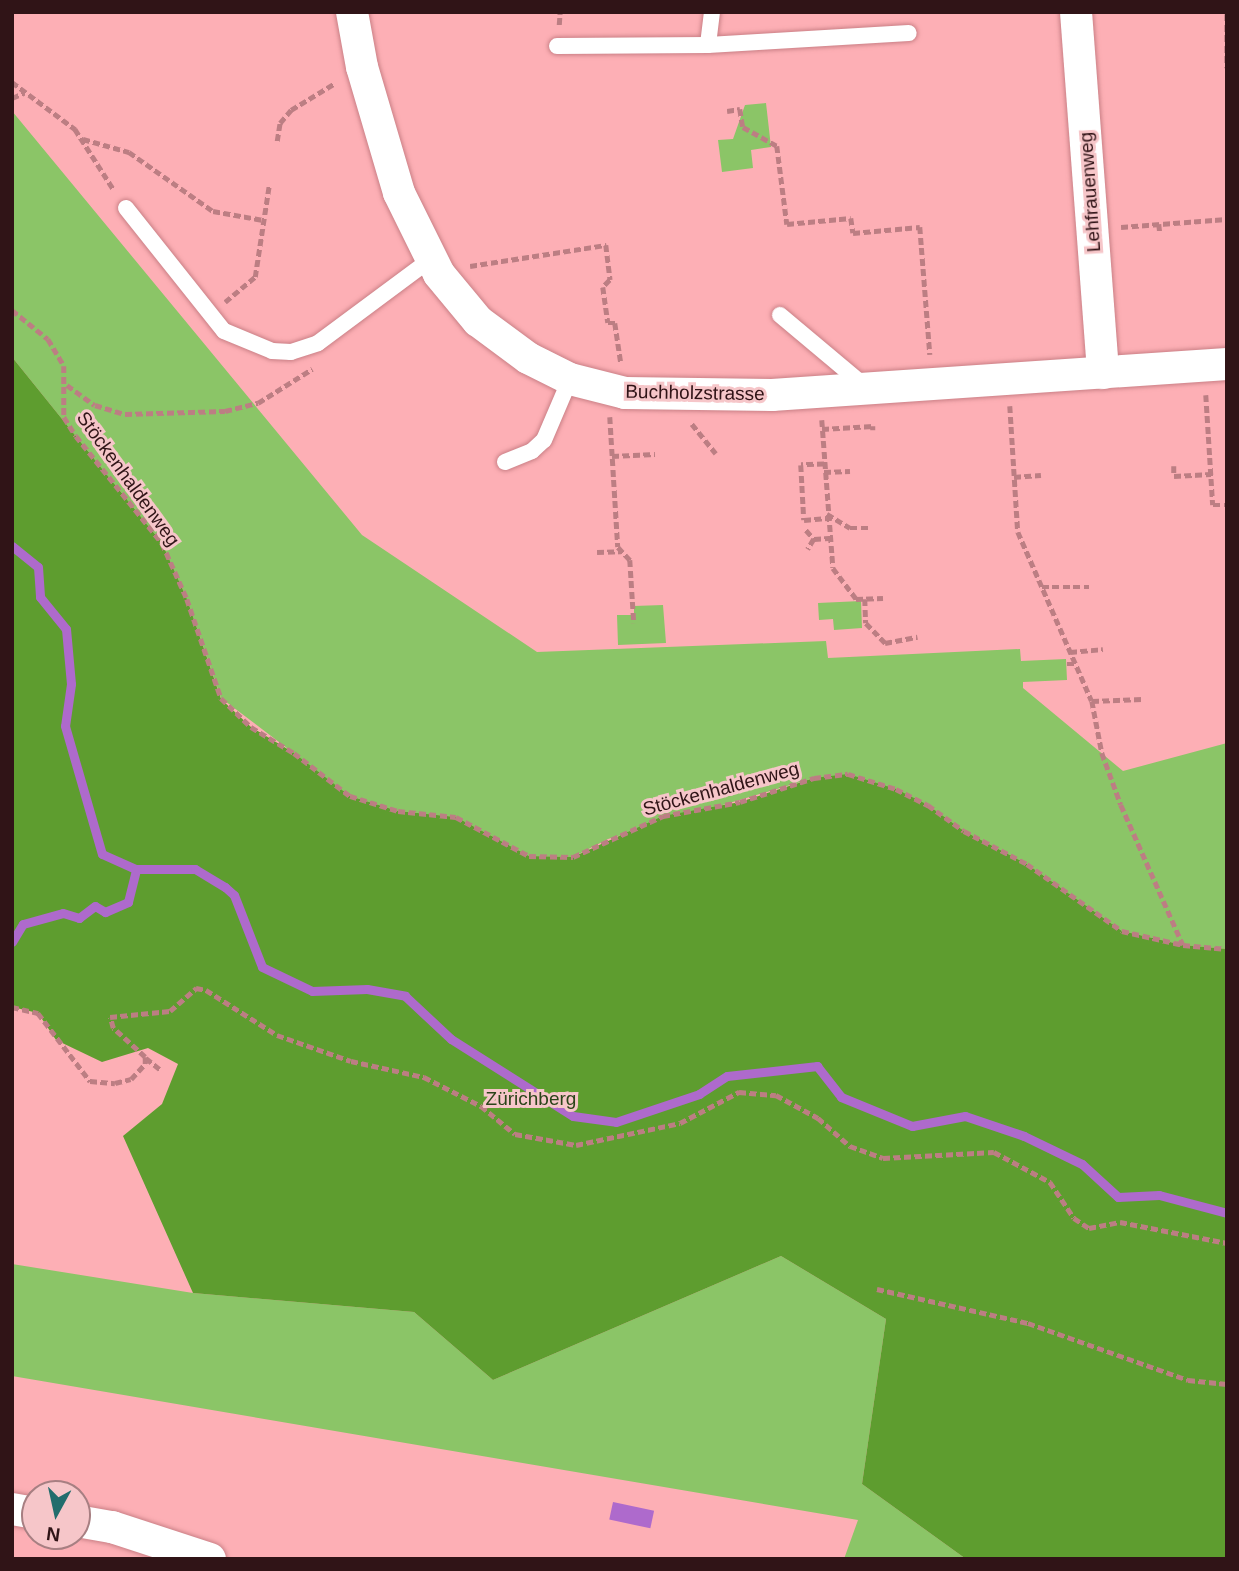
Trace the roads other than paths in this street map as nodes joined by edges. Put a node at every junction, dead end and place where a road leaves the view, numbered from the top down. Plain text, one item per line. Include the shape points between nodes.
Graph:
1 (352, 12) edge
2 (712, 12) edge
3 (1076, 12) edge
4 (909, 33) dead end
5 (708, 45) junction
6 (557, 46) dead end
7 (126, 208) road end
8 (430, 259) junction
9 (780, 315) dead end
10 (1103, 373) junction
11 (1216, 374) edge
12 (570, 379) junction
13 (868, 389) junction
14 (505, 462) dead end
15 (91, 1523) edge
16 (210, 1559) edge

1 - 8 street, Buchholzstrasse via 362,67 399,193
2 - 5 lane
3 - 10 street, Lehfrauenweg
4 - 5 lane
5 - 6 lane
7 - 8 lane via 224,331 250,345 291,352 318,343
8 - 12 street, Buchholzstrasse via 478,321 528,358
9 - 13 lane
10 - 11 street, Buchholzstrasse
10 - 13 street, Buchholzstrasse
12 - 13 street, Buchholzstrasse via 605,390 690,396
12 - 14 lane via 544,440 532,451
15 - 16 street

